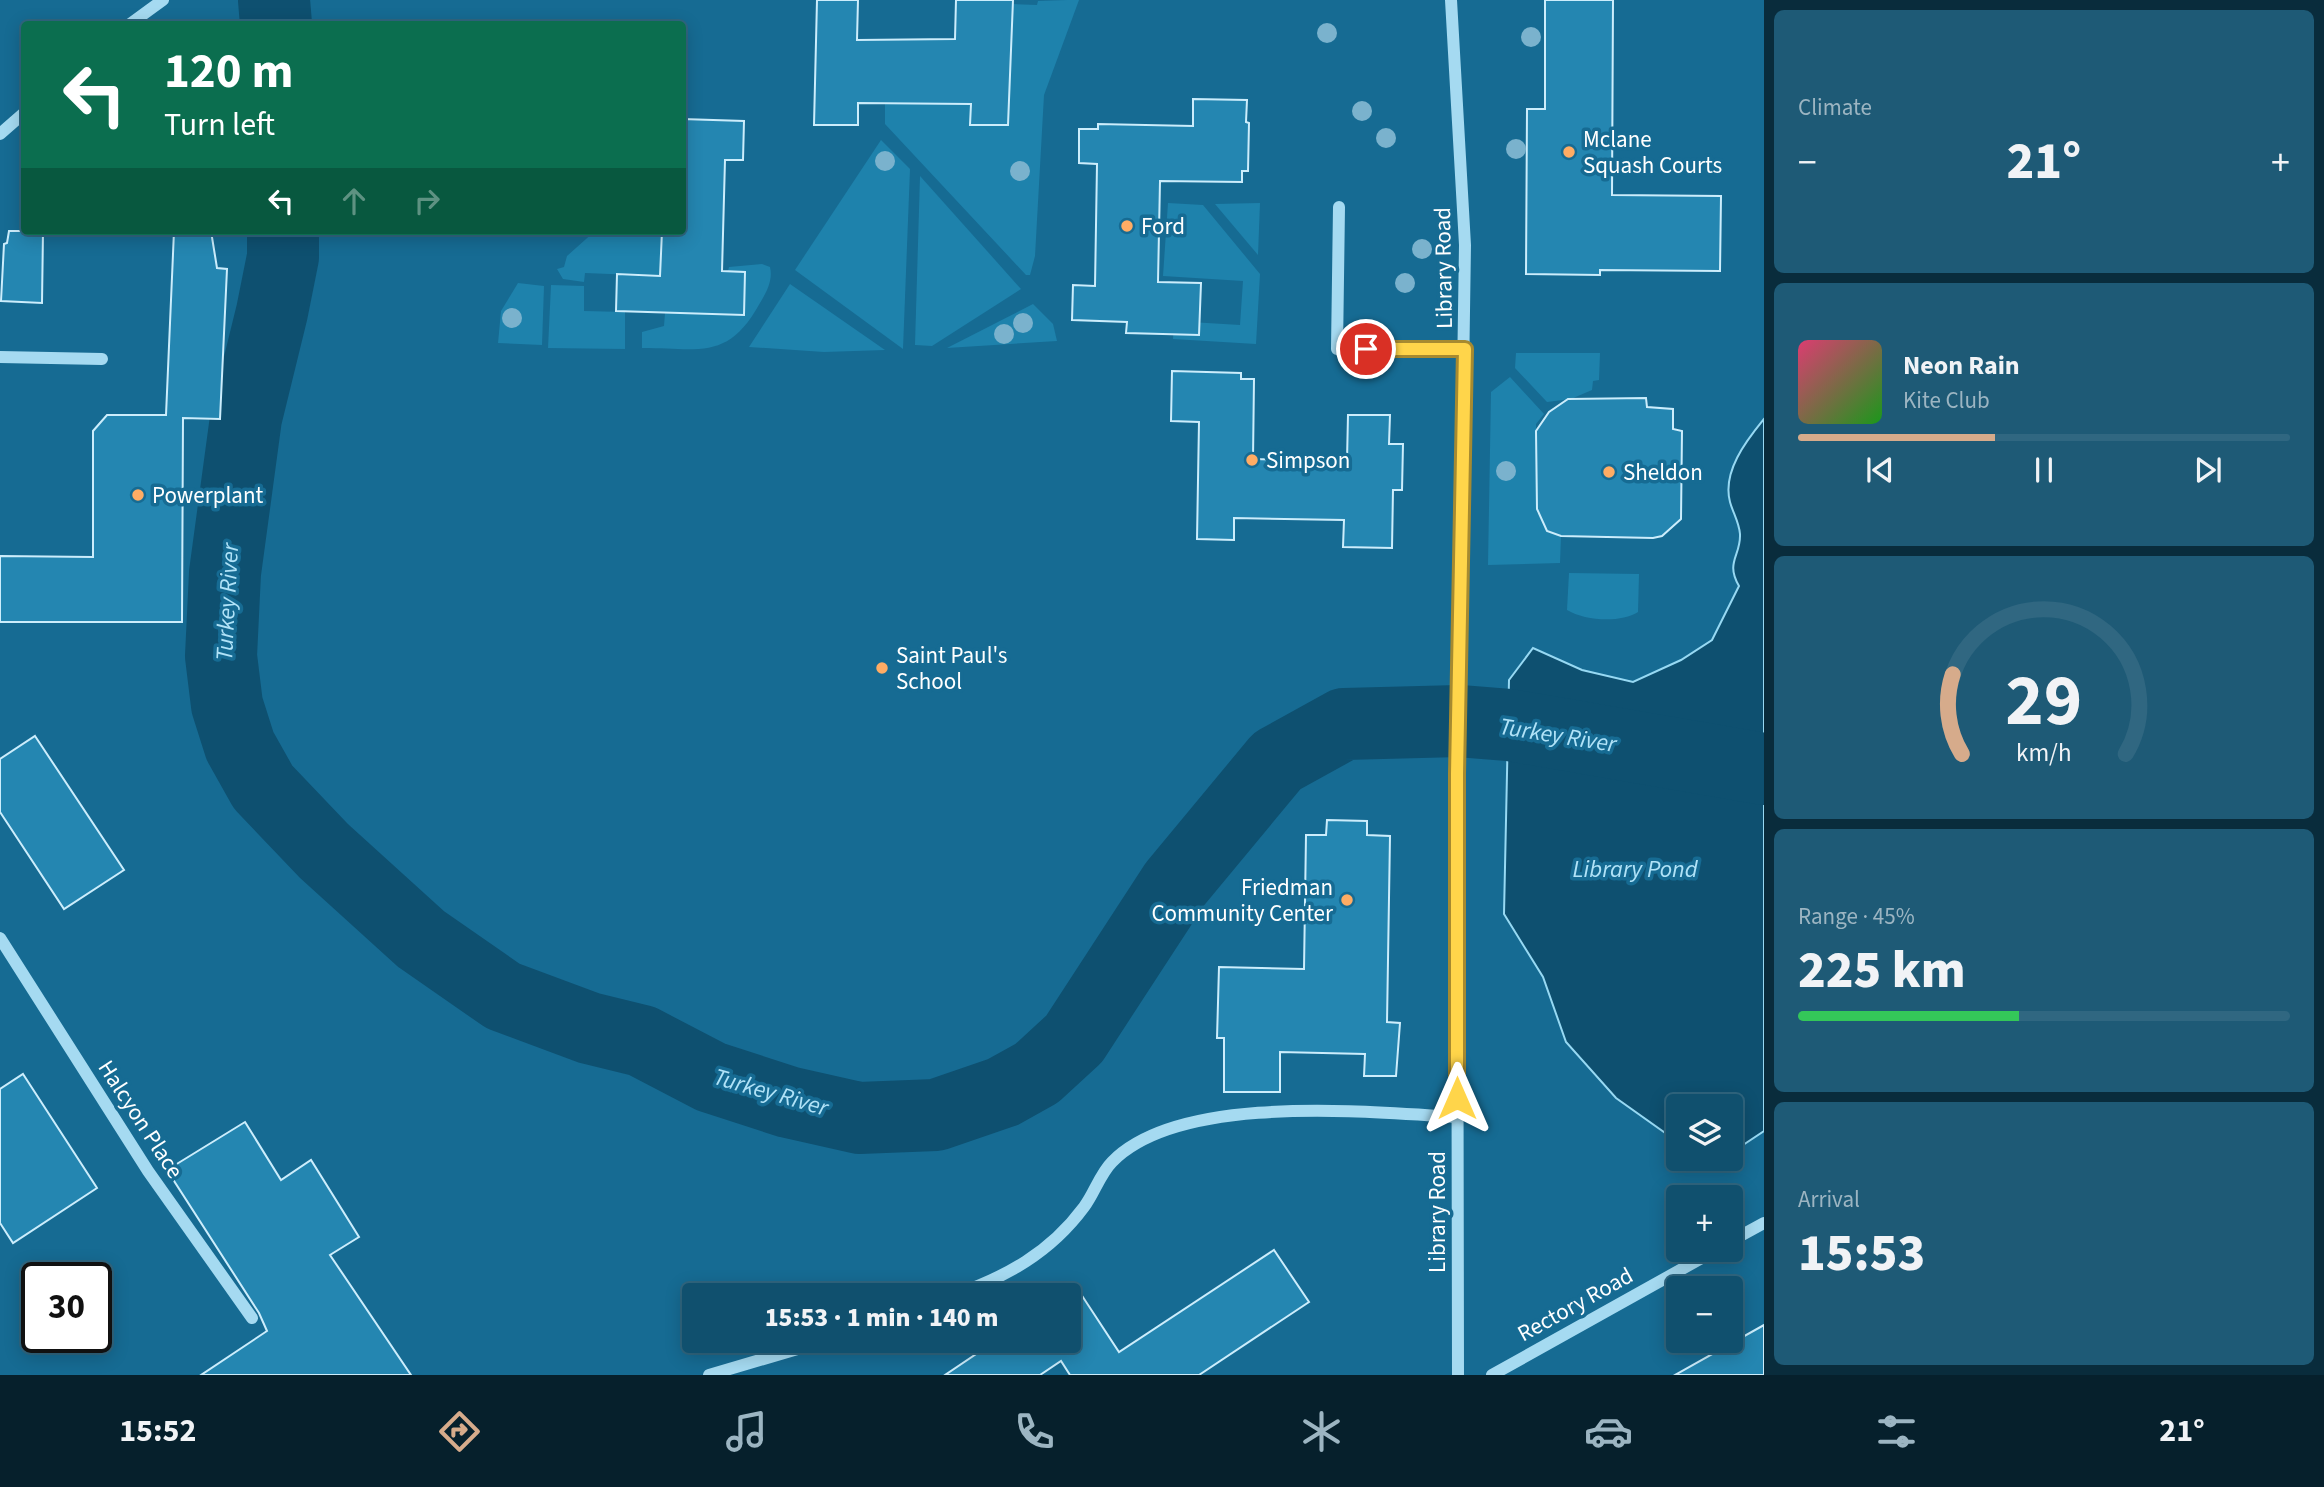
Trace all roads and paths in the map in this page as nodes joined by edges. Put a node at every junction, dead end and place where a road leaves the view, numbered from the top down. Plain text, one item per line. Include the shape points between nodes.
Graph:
1 (163, 0) edge
2 (1451, 0) edge
3 (134, 21) edge
4 (21, 116) edge
5 (0, 134) edge
6 (1339, 207) dead end
7 (1465, 349) junction
8 (0, 357) edge
9 (102, 359) dead end
10 (0, 938) edge
11 (1457, 1117) junction
12 (1764, 1223) edge
13 (1743, 1234) edge
14 (1694, 1262) edge
15 (990, 1283) edge
16 (253, 1318) dead end
17 (784, 1353) edge
18 (709, 1375) edge
19 (1458, 1375) edge
20 (1492, 1375) edge

1 - 3 street
2 - 7 street, Library Road via 1465,245
4 - 5 street
6 - 7 street via 1337,349
7 - 11 street, Library Road via 1457,774
8 - 9 street
10 - 16 street, Halcyon Place via 148,1171
11 - 15 street via 1303,1109 1183,1123 1141,1140 1111,1163 1086,1205 1056,1241
11 - 19 street, Library Road
12 - 13 street
14 - 20 street, Rectory Road
17 - 18 street

